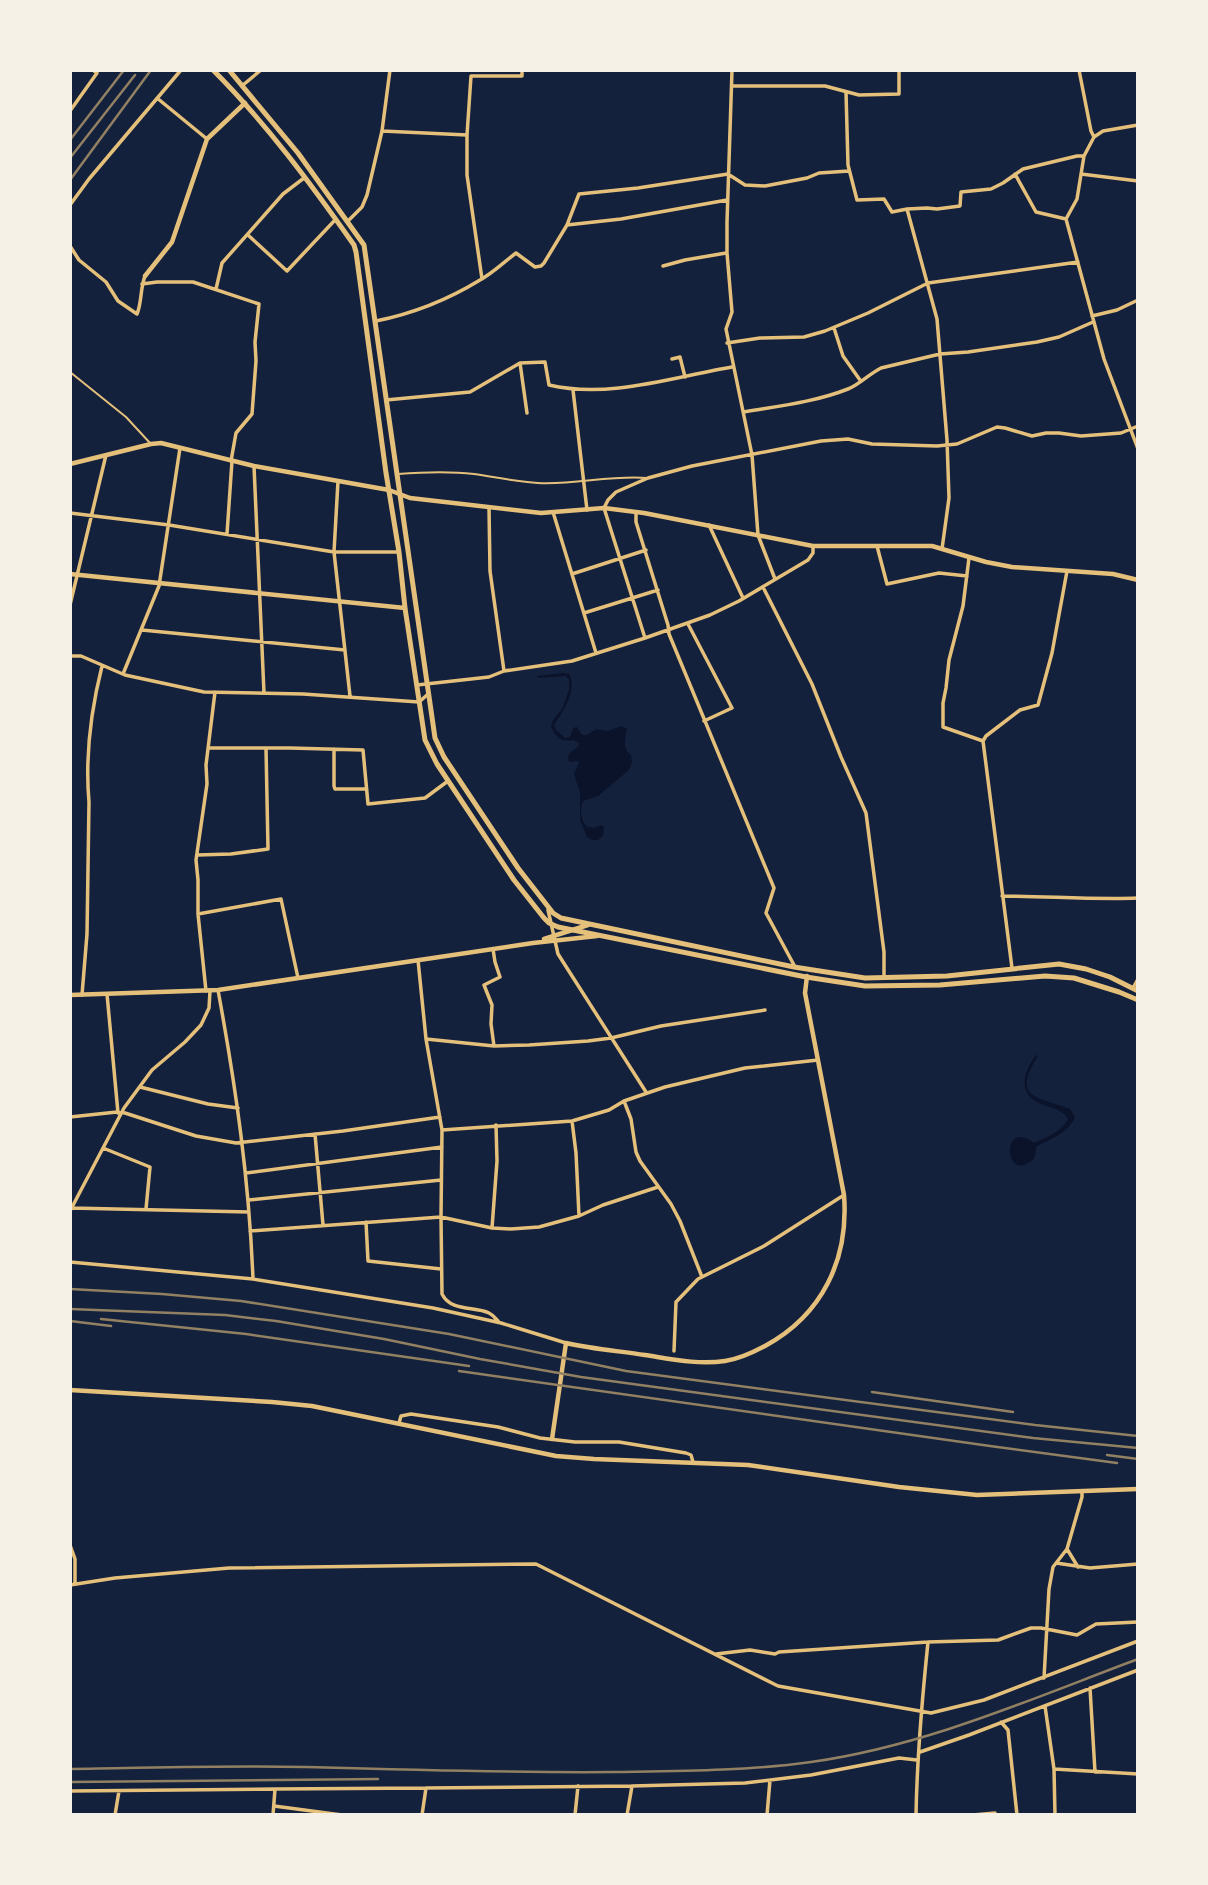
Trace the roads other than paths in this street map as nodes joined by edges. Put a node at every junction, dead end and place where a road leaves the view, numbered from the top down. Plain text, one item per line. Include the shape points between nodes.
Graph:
1 (181, 70) edge
2 (213, 70) edge
3 (229, 70) edge
4 (261, 70) edge
5 (390, 70) edge
6 (522, 70) edge
7 (733, 70) edge
8 (899, 70) edge
9 (1079, 70) edge
10 (95, 71) edge
11 (243, 85) junction
12 (732, 86) junction
13 (846, 92) junction
14 (158, 99) junction
15 (245, 103) junction
16 (70, 111) edge
17 (1138, 125) edge
18 (382, 131) junction
19 (467, 135) junction
20 (1094, 136) junction
21 (207, 139) junction
22 (1084, 156) junction
23 (849, 171) junction
24 (728, 174) junction
25 (1015, 174) junction
26 (1080, 174) junction
27 (304, 177) junction
28 (1138, 181) edge
29 (728, 200) junction
30 (70, 205) edge
31 (907, 209) junction
32 (335, 219) junction
33 (1066, 219) junction
34 (348, 221) junction
35 (567, 225) junction
36 (248, 234) junction
37 (70, 246) edge
38 (727, 253) junction
39 (1078, 262) junction
40 (663, 266) dead end
41 (145, 276) joint
42 (482, 279) junction
43 (928, 283) junction
44 (142, 284) junction
45 (216, 289) junction
46 (1138, 300) edge
47 (1093, 319) junction
48 (376, 321) junction
49 (834, 328) junction
50 (727, 342) junction
51 (940, 354) junction
52 (672, 359) dead end
53 (520, 363) junction
54 (733, 367) junction
55 (70, 372) edge
56 (685, 377) junction
57 (860, 380) junction
58 (573, 389) junction
59 (386, 400) junction
60 (744, 412) junction
61 (527, 414) dead end
62 (1138, 426) edge
63 (1130, 430) junction
64 (151, 443) junction
65 (947, 445) junction
66 (180, 448) junction
67 (1138, 449) edge
68 (752, 454) junction
69 (106, 455) junction
70 (231, 461) junction
71 (70, 464) edge
72 (254, 466) junction
73 (397, 474) junction
74 (648, 478) junction
75 (338, 481) junction
76 (584, 481) junction
77 (389, 491) junction
78 (400, 495) junction
79 (489, 507) junction
80 (604, 508) junction
81 (587, 510) junction
82 (553, 512) junction
83 (636, 512) junction
84 (70, 513) edge
85 (92, 516) junction
86 (169, 525) junction
87 (709, 525) junction
88 (226, 534) junction
89 (758, 535) junction
90 (257, 539) junction
91 (877, 545) junction
92 (813, 546) junction
93 (942, 549) junction
94 (646, 551) junction
95 (334, 552) junction
96 (399, 552) junction
97 (969, 557) junction
98 (620, 559) junction
99 (1067, 571) junction
100 (70, 574) edge
101 (572, 574) junction
102 (78, 575) junction
103 (967, 576) junction
104 (775, 579) junction
105 (1138, 580) edge
106 (160, 583) junction
107 (763, 587) junction
108 (658, 590) junction
109 (258, 593) junction
110 (632, 598) junction
111 (743, 598) junction
112 (339, 601) junction
113 (70, 605) edge
114 (405, 608) junction
115 (584, 613) junction
116 (688, 624) junction
117 (141, 630) junction
118 (669, 630) junction
119 (645, 638) junction
120 (261, 642) junction
121 (345, 650) junction
122 (596, 653) junction
123 (70, 656) edge
124 (102, 665) junction
125 (505, 671) junction
126 (123, 674) junction
127 (426, 684) junction
128 (416, 685) junction
129 (215, 692) junction
130 (264, 693) junction
131 (427, 695) junction
132 (350, 696) junction
133 (419, 702) junction
134 (704, 721) junction
135 (983, 741) junction
136 (208, 748) junction
137 (266, 748) junction
138 (334, 749) junction
139 (448, 781) junction
140 (366, 789) junction
141 (197, 855) junction
142 (1002, 896) junction
143 (1138, 898) edge
144 (544, 902) junction
145 (539, 913) junction
146 (198, 914) junction
147 (591, 924) junction
148 (552, 925) junction
149 (572, 930) junction
150 (601, 936) junction
151 (554, 938) junction
152 (493, 949) junction
153 (418, 960) junction
154 (794, 967) junction
155 (1012, 968) junction
156 (808, 969) junction
157 (806, 977) junction
158 (298, 978) junction
159 (884, 978) junction
160 (1138, 979) edge
161 (1136, 989) edge
162 (218, 990) junction
163 (208, 991) junction
164 (107, 994) junction
165 (70, 995) edge
166 (82, 995) junction
167 (1138, 1000) edge
168 (765, 1010) dead end
169 (611, 1038) junction
170 (426, 1040) junction
171 (494, 1046) junction
172 (818, 1060) junction
173 (140, 1087) junction
174 (646, 1093) junction
175 (624, 1101) junction
176 (239, 1108) junction
177 (120, 1112) junction
178 (70, 1117) edge
179 (440, 1117) junction
180 (572, 1121) junction
181 (496, 1125) junction
182 (442, 1130) junction
183 (316, 1134) junction
184 (243, 1142) junction
185 (442, 1147) junction
186 (103, 1148) junction
187 (318, 1164) junction
188 (246, 1173) junction
189 (441, 1180) junction
190 (658, 1187) junction
191 (321, 1194) junction
192 (844, 1195) junction
193 (249, 1200) junction
194 (71, 1209) edge
195 (146, 1209) junction
196 (249, 1212) junction
197 (579, 1216) junction
198 (441, 1217) junction
199 (366, 1221) junction
200 (323, 1225) junction
201 (492, 1228) junction
202 (250, 1231) junction
203 (70, 1262) edge
204 (441, 1269) junction
205 (702, 1277) junction
206 (253, 1279) junction
207 (501, 1323) junction
208 (565, 1346) junction
209 (674, 1350) dead end
210 (70, 1390) edge
211 (399, 1423) junction
212 (552, 1439) junction
213 (693, 1463) junction
214 (1138, 1489) edge
215 (1082, 1492) junction
216 (70, 1545) edge
217 (1067, 1549) junction
218 (1056, 1563) junction
219 (1138, 1564) edge
220 (1078, 1567) junction
221 (73, 1585) edge
222 (1138, 1622) edge
223 (1045, 1630) junction
224 (928, 1642) junction
225 (1138, 1642) edge
226 (714, 1654) junction
227 (1138, 1670) edge
228 (1044, 1678) junction
229 (1090, 1688) junction
230 (1045, 1706) junction
231 (921, 1711) junction
232 (1001, 1722) junction
233 (919, 1756) junction
234 (1054, 1769) junction
235 (1095, 1772) junction
236 (1138, 1774) edge
237 (770, 1780) junction
238 (578, 1786) junction
239 (632, 1786) junction
240 (426, 1788) junction
241 (275, 1790) junction
242 (70, 1791) edge
243 (119, 1791) junction
244 (274, 1806) junction
245 (995, 1813) dead end
246 (115, 1815) edge
247 (272, 1815) edge
248 (342, 1815) edge
249 (422, 1815) edge
250 (575, 1815) edge
251 (627, 1815) edge
252 (767, 1815) edge
253 (916, 1815) edge
254 (973, 1815) edge
255 (1017, 1815) edge
256 (1055, 1815) edge

1 - 14 street
2 - 15 main road
3 - 11 main road
4 - 11 street
5 - 18 street
6 - 19 street via 522,76 471,76
7 - 12 street
8 - 13 street via 899,94
9 - 20 street
10 - 16 street
11 - 34 main road
12 - 13 street via 825,86
12 - 24 street
13 - 23 street
14 - 21 street
14 - 30 street
15 - 21 street
15 - 27 main road
17 - 20 street
18 - 19 street
18 - 34 street via 368,195
19 - 42 street via 467,175
20 - 22 street
21 - 41 street via 172,242
22 - 25 street
22 - 26 street
23 - 24 street via 757,186 745,185
23 - 31 street via 857,200 884,200 892,212
24 - 29 street
24 - 35 street via 579,194
25 - 31 street via 991,189 961,192 960,206
25 - 33 street via 1036,212
26 - 28 street
26 - 33 street via 1077,198
27 - 32 main road
27 - 36 street
29 - 35 street
29 - 38 street
31 - 43 street
32 - 36 street via 287,271
32 - 77 main road via 356,252
33 - 39 street
34 - 48 main road via 367,254
35 - 42 street via 541,266 535,267 516,253
36 - 45 street via 222,263
37 - 44 street via 118,301 137,314
38 - 40 street
38 - 50 street via 733,312 726,329
39 - 43 street
39 - 47 street
41 - 44 street
42 - 48 street via 422,307
43 - 49 street
43 - 51 street
44 - 45 street via 193,282
45 - 70 street via 259,304 251,414 236,433
46 - 47 street
47 - 51 street via 1059,337
47 - 63 street
48 - 59 main road
49 - 50 street via 804,337
49 - 57 street via 843,356
50 - 54 street
51 - 57 street via 881,368
51 - 65 street
52 - 56 street via 680,357
53 - 58 street via 545,362 549,385
53 - 59 street via 470,392
53 - 61 street
54 - 56 street
54 - 60 street
55 - 64 lane
56 - 58 street via 635,386
57 - 60 street via 850,389 811,400
58 - 76 street
59 - 73 main road
60 - 68 street
62 - 63 street
63 - 65 street via 1107,435 1032,436 997,427
63 - 67 street
64 - 66 street
64 - 69 street
65 - 68 street via 883,445 848,439
65 - 93 street via 949,498
66 - 70 street
66 - 86 street
68 - 74 street
68 - 89 street
69 - 71 street
69 - 85 street
70 - 72 street
70 - 88 street
72 - 75 street
72 - 90 street
73 - 76 lane via 471,474 537,483
73 - 78 main road
74 - 76 lane
74 - 80 street via 616,492
75 - 77 street
75 - 95 street
76 - 81 street
77 - 78 street
77 - 96 main road
78 - 79 street
78 - 127 main road
79 - 82 street
79 - 125 street via 489,571
80 - 81 street
80 - 83 street
80 - 98 street
81 - 82 street
82 - 101 street
83 - 87 street
83 - 94 street
84 - 85 street
85 - 86 street
85 - 102 street
86 - 88 street
86 - 106 street
87 - 89 street
87 - 111 street
88 - 90 street
89 - 92 street
89 - 104 street
90 - 95 street
90 - 109 street
91 - 92 street
91 - 93 street via 918,544
91 - 103 street via 887,584 939,573
92 - 104 street via 808,560
93 - 97 street
94 - 98 street
94 - 108 street
95 - 96 street
95 - 112 street
96 - 114 main road
97 - 99 street via 1012,568
97 - 103 street
98 - 101 street
98 - 110 street
99 - 105 street
99 - 135 street via 1038,705 1020,710
100 - 102 street
101 - 115 street
102 - 106 street
102 - 113 street
103 - 135 street via 949,660 943,727
104 - 107 street
106 - 109 street
106 - 117 street
107 - 111 street
107 - 159 street via 866,813
108 - 110 street
108 - 118 street
109 - 112 street
109 - 120 street
110 - 115 street
110 - 119 street
111 - 116 street
112 - 114 street
112 - 121 street
114 - 128 main road
115 - 122 street
116 - 118 street
116 - 134 street via 732,708
117 - 120 street
117 - 126 street
118 - 119 street
118 - 134 street
119 - 122 street
120 - 121 street
120 - 130 street
121 - 132 street
122 - 125 street
123 - 124 street
124 - 126 street
124 - 166 street via 89,736 88,926
125 - 127 street
126 - 129 street
127 - 128 street
127 - 131 main road
128 - 133 main road
129 - 130 street
129 - 136 street
130 - 132 street
131 - 133 street
131 - 144 main road via 441,751
132 - 133 street
133 - 139 main road via 428,747
134 - 154 street via 774,888 766,914
135 - 142 street
136 - 137 street
136 - 141 street
137 - 138 street
137 - 141 street via 268,849
138 - 140 street via 363,750
138 - 140 street via 335,789
139 - 140 street via 425,798 368,804
139 - 145 main road
141 - 146 street
142 - 143 street
142 - 155 street
144 - 147 main road via 557,916
144 - 148 street
145 - 148 main road
145 - 151 street
146 - 158 street via 281,899
146 - 163 street
147 - 149 street
147 - 154 main road
148 - 149 main road
148 - 151 street
149 - 150 main road
149 - 151 street
150 - 151 street
150 - 157 main road
151 - 152 street
151 - 169 street via 560,958
152 - 153 street
152 - 171 street via 500,977 484,985 492,1005
153 - 158 street
153 - 170 street
154 - 156 main road
155 - 159 main road
155 - 161 main road via 1059,964 1086,969
156 - 157 street
156 - 159 main road
157 - 167 main road via 865,986 1074,978
157 - 172 street
158 - 162 street
160 - 161 street
162 - 163 street
162 - 176 street
163 - 164 street
163 - 173 street via 209,1008 201,1026 152,1070
164 - 166 street
164 - 177 street
165 - 166 street
168 - 169 street
169 - 171 street
169 - 174 street
170 - 171 street
170 - 179 street
172 - 174 street via 746,1068
172 - 192 street
173 - 176 street
173 - 177 street
174 - 175 street
175 - 180 street
175 - 190 street via 636,1152
176 - 184 street
177 - 178 street
177 - 184 street via 196,1136
177 - 186 street
179 - 182 street
179 - 183 street
180 - 181 street
180 - 197 street
181 - 182 street
181 - 201 street
182 - 185 street
183 - 184 street
183 - 187 street
184 - 188 street
185 - 187 street
185 - 189 street
186 - 194 street
186 - 195 street via 150,1167
187 - 188 street
187 - 191 street
188 - 193 street
189 - 191 street
189 - 198 street
190 - 197 street
190 - 205 street via 680,1221
191 - 193 street
191 - 200 street
192 - 205 street via 764,1246
192 - 208 street via 843,1240 824,1291 800,1320 766,1345 736,1359 702,1362
193 - 196 street
194 - 195 street
195 - 196 street
196 - 202 street
197 - 201 street via 539,1227
198 - 199 street
198 - 201 street
198 - 204 street
199 - 200 street
199 - 204 street via 368,1261
200 - 202 street
202 - 206 street
203 - 206 street
204 - 207 street via 447,1302 489,1313
205 - 209 street via 676,1302
206 - 207 street
207 - 208 street
208 - 212 street
210 - 211 street via 312,1406
211 - 212 street via 401,1416 411,1415
211 - 213 street via 555,1456
212 - 213 street via 619,1441 686,1453
213 - 215 street via 748,1465 977,1496
214 - 215 street
215 - 217 street
216 - 221 street via 75,1559
217 - 218 street
217 - 220 street
218 - 220 street
218 - 223 street
219 - 220 street
221 - 226 street via 229,1568 536,1564
222 - 223 street via 1096,1624 1077,1635
223 - 224 street via 1031,1628 998,1640
223 - 228 street
224 - 226 street
224 - 231 street
225 - 228 street
226 - 231 street via 778,1686
227 - 229 street
228 - 231 street via 963,1706
229 - 230 street
229 - 235 street
230 - 232 street
230 - 234 street
231 - 233 street
232 - 233 street
232 - 255 street via 1008,1730
233 - 237 street
233 - 253 street
234 - 235 street
234 - 256 street
235 - 236 street
237 - 239 street
237 - 252 street
238 - 239 street
238 - 240 street
238 - 250 street
239 - 251 street
240 - 241 street
240 - 249 street
241 - 243 street
241 - 244 street
242 - 243 street
243 - 246 street
244 - 247 street
244 - 248 street
245 - 254 street

